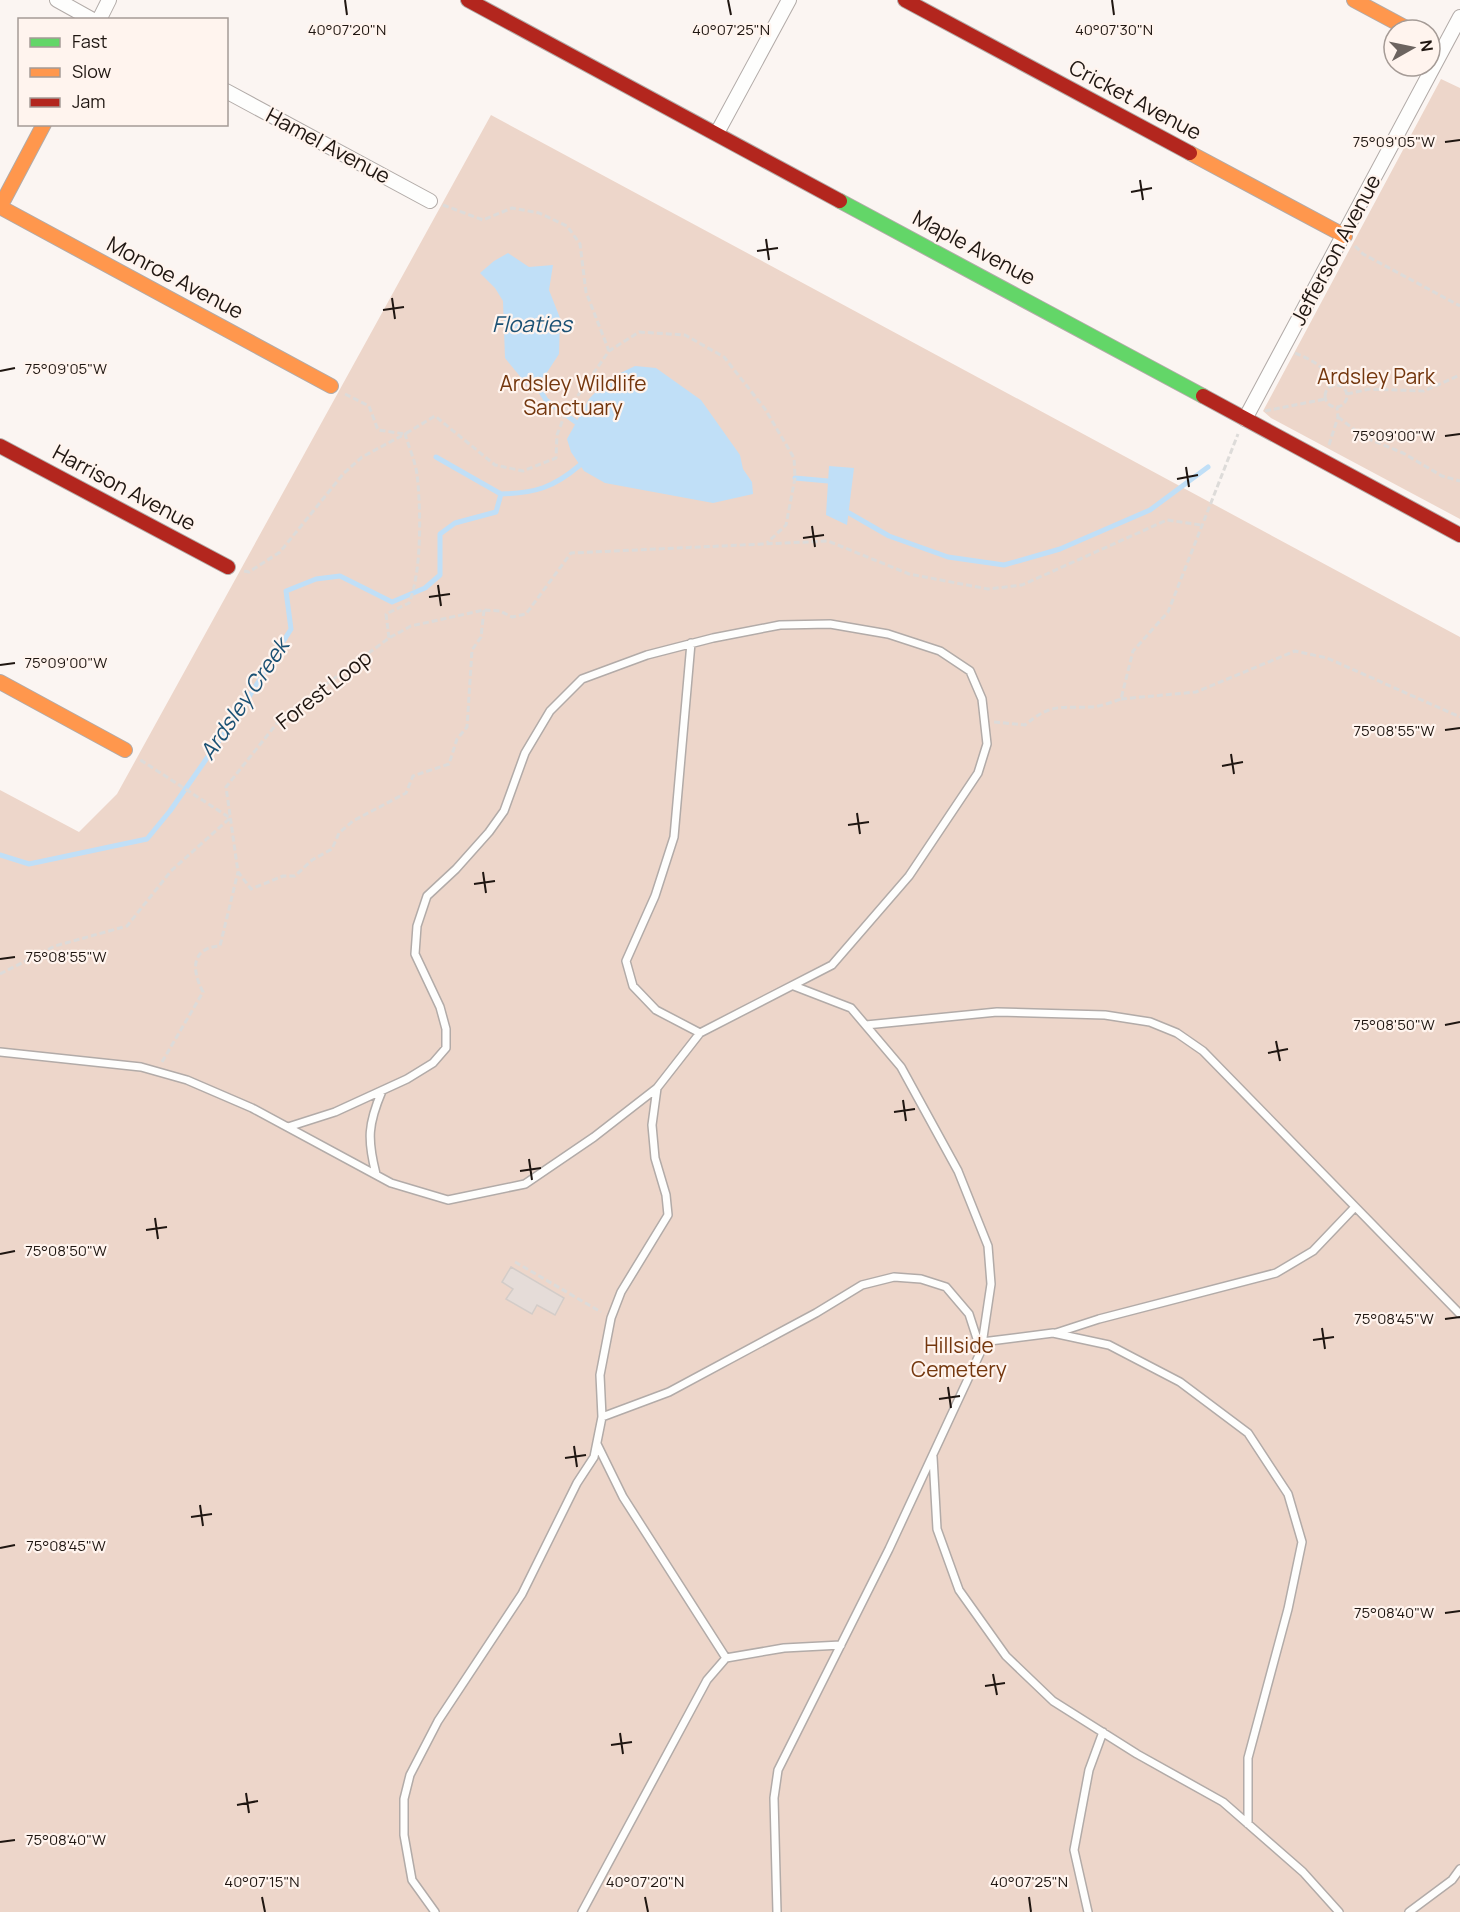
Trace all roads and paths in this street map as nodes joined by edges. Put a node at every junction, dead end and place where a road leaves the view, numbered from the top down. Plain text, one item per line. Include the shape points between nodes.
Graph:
1 (57, 0) edge
2 (109, 0) edge
3 (468, 0) edge
4 (789, 0) edge
5 (905, 0) edge
6 (1354, 0) edge
7 (1460, 17) edge
8 (89, 18) edge
9 (100, 18) edge
10 (1388, 18) edge
11 (1443, 48) joint
12 (228, 92) edge
13 (43, 126) edge
14 (717, 133) junction
15 (430, 201) joint
16 (0, 207) edge
17 (1348, 240) junction
18 (1460, 306) edge
19 (609, 351) junction
20 (1294, 353) dead end
21 (1460, 375) edge
22 (1334, 385) junction
23 (331, 386) joint
24 (1347, 394) junction
25 (1325, 399) junction
26 (1337, 407) junction
27 (1263, 412) dead end
28 (1338, 417) junction
29 (1245, 418) junction
30 (405, 434) junction
31 (0, 446) edge
32 (1328, 448) dead end
33 (1460, 481) edge
34 (1201, 525) junction
35 (1460, 535) edge
36 (765, 544) junction
37 (228, 567) joint
38 (484, 610) junction
39 (389, 638) junction
40 (691, 643) junction
41 (0, 682) edge
42 (1121, 699) junction
43 (1460, 717) edge
44 (984, 721) junction
45 (125, 750) joint
46 (230, 818) junction
47 (238, 872) junction
48 (0, 974) edge
49 (794, 986) junction
50 (866, 1025) junction
51 (700, 1033) junction
52 (0, 1052) edge
53 (157, 1072) junction
54 (657, 1088) junction
55 (382, 1091) junction
56 (288, 1127) junction
57 (375, 1174) junction
58 (1355, 1207) junction
59 (515, 1263) dead end
60 (1459, 1313) edge
61 (611, 1318) junction
62 (1053, 1333) junction
63 (982, 1342) junction
64 (981, 1351) junction
65 (602, 1417) junction
66 (597, 1444) junction
67 (933, 1455) junction
68 (841, 1645) junction
69 (726, 1658) junction
70 (1102, 1732) junction
71 (1248, 1824) junction
72 (1460, 1869) edge
73 (435, 1912) edge
74 (582, 1912) edge
75 (777, 1912) edge
76 (1088, 1912) edge
77 (1339, 1912) edge
78 (1409, 1912) edge

1 - 8 street
2 - 9 street
3 - 14 street, Maple Avenue
4 - 14 street
5 - 17 street, Cricket Avenue
6 - 10 street
7 - 11 street, Jefferson Avenue
11 - 17 street, Jefferson Avenue
12 - 15 street, Hamel Avenue
13 - 16 street
14 - 29 street, Maple Avenue
15 - 19 path via 483,220 512,208 539,213 567,226 580,244 586,292
16 - 23 street, Monroe Avenue
17 - 18 path via 1363,254
17 - 29 street, Jefferson Avenue
19 - 30 path via 565,414 557,435 556,458 523,471 495,465 435,416
19 - 36 path via 639,332 685,335 724,357 765,409 794,458 793,502 786,525
20 - 22 path via 1317,362
21 - 24 path via 1424,391 1369,389
22 - 24 path via 1341,386
22 - 25 path via 1327,388
23 - 30 path via 369,406 378,430
24 - 26 path
25 - 26 path
25 - 27 path
26 - 28 path
28 - 32 path
28 - 33 path via 1364,436 1442,476
29 - 34 path
29 - 35 street, Maple Avenue
30 - 37 path via 362,457 344,473 280,552 249,572
30 - 39 path via 416,472 419,530 413,593 409,603 386,614
31 - 37 street, Harrison Avenue
34 - 36 path via 1167,519 1022,585 988,589 909,574 828,541
34 - 42 path via 1168,612 1133,651
36 - 38 path via 571,554 525,614 512,617
38 - 39 path, Forest Loop via 411,626
38 - 47 path via 481,637 472,650 467,727 457,739 448,764 413,776 406,793 353,820 339,833 332,849 295,876 283,876 251,889
39 - 46 path, Forest Loop via 282,717 226,787
40 - 44 lane via 780,625 830,624 888,634 940,651 970,671 982,699
40 - 51 lane via 674,837 656,896 626,961 633,986 656,1010
40 - 55 lane via 582,679 550,711 525,753 504,811 456,869 427,896 417,926 416,954 440,1007 446,1048 433,1063
41 - 45 street
42 - 43 path via 1196,692 1295,651 1327,658
42 - 44 path via 1095,707 1042,710 1025,725
44 - 49 lane via 987,744 978,773 909,876 832,965
45 - 46 path
46 - 47 path, Forest Loop
46 - 48 path via 171,871 127,926 55,946
47 - 53 path via 220,946 200,953 194,966 203,992
49 - 50 lane via 851,1008
49 - 51 lane
50 - 58 lane via 997,1012 1105,1015 1150,1022 1178,1033 1203,1051
50 - 63 lane via 901,1067 958,1171 988,1246 992,1284
51 - 54 lane
52 - 53 lane
53 - 56 lane via 187,1080
54 - 57 lane via 525,1184 448,1200 391,1183
54 - 61 lane via 653,1136 668,1215 621,1292
55 - 56 lane
55 - 57 lane via 371,1116 368,1143
56 - 57 lane
58 - 60 lane
58 - 62 lane via 1313,1251 1276,1273
59 - 61 path
61 - 65 lane via 600,1375
62 - 63 lane
62 - 71 lane via 1109,1345 1180,1382 1248,1433 1288,1494 1302,1542 1248,1758
63 - 64 lane
64 - 65 lane via 969,1314 946,1287 921,1279 894,1277 862,1285 669,1392
64 - 67 lane
65 - 66 lane
66 - 69 lane via 623,1497
66 - 73 lane via 594,1457 522,1594 438,1721 410,1775 404,1799 404,1835 412,1880
67 - 68 lane
67 - 70 lane via 937,1529 959,1590 1006,1656 1053,1701
68 - 69 lane via 784,1648
68 - 75 lane via 778,1770 774,1798
69 - 74 lane via 707,1680
70 - 71 lane via 1223,1802
70 - 76 lane via 1089,1770 1074,1850
71 - 77 lane via 1303,1872
72 - 78 lane via 1452,1880

